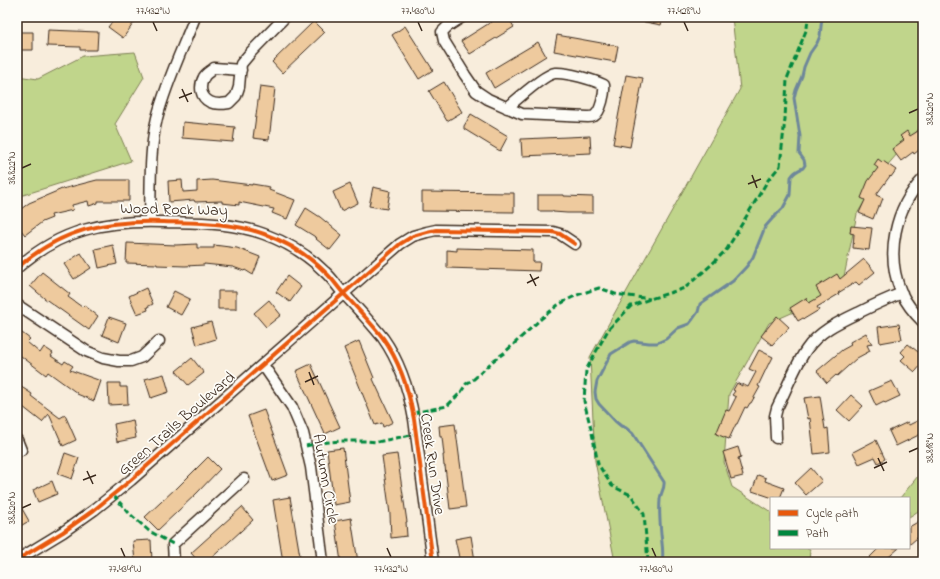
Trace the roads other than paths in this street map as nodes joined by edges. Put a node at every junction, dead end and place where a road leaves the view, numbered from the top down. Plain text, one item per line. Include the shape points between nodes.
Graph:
1 (195, 17) edge
2 (285, 17) edge
3 (462, 17) edge
4 (241, 70) dead end
5 (507, 108) junction
6 (923, 179) edge
7 (150, 221) junction
8 (575, 244) dead end
9 (17, 268) edge
10 (902, 293) junction
11 (343, 294) junction
12 (17, 305) edge
13 (923, 322) edge
14 (159, 341) dead end
15 (262, 365) junction
16 (776, 438) dead end
17 (17, 440) edge
18 (21, 450) dead end
19 (244, 479) dead end
20 (17, 560) edge
21 (174, 562) edge
22 (323, 562) edge
23 (433, 562) edge

1 - 7 street via 157,118 152,152
2 - 4 street via 251,52 242,64
3 - 5 street via 442,32 444,41 476,90
5 - 5 street via 522,114 594,116 599,111 604,85 566,73 554,73
6 - 10 street via 907,200 896,229 895,269
7 - 9 street, Wood Rock Way via 106,224 64,236 27,258
7 - 11 street, Wood Rock Way via 216,224 265,234 298,250 326,272
8 - 11 street, Green Trails Boulevard via 554,232 427,232 413,236 400,244
10 - 13 street
10 - 16 street via 835,324 822,332 812,343 800,361 777,408
11 - 15 street, Green Trails Boulevard
11 - 23 street, Creek Run Drive via 384,340 405,382 414,419
12 - 14 street via 86,351 103,358 131,361 142,357
15 - 20 street, Green Trails Boulevard via 94,510
15 - 22 street, Autumn Circle via 292,407 303,434 311,467
17 - 18 street
19 - 21 street via 173,544

